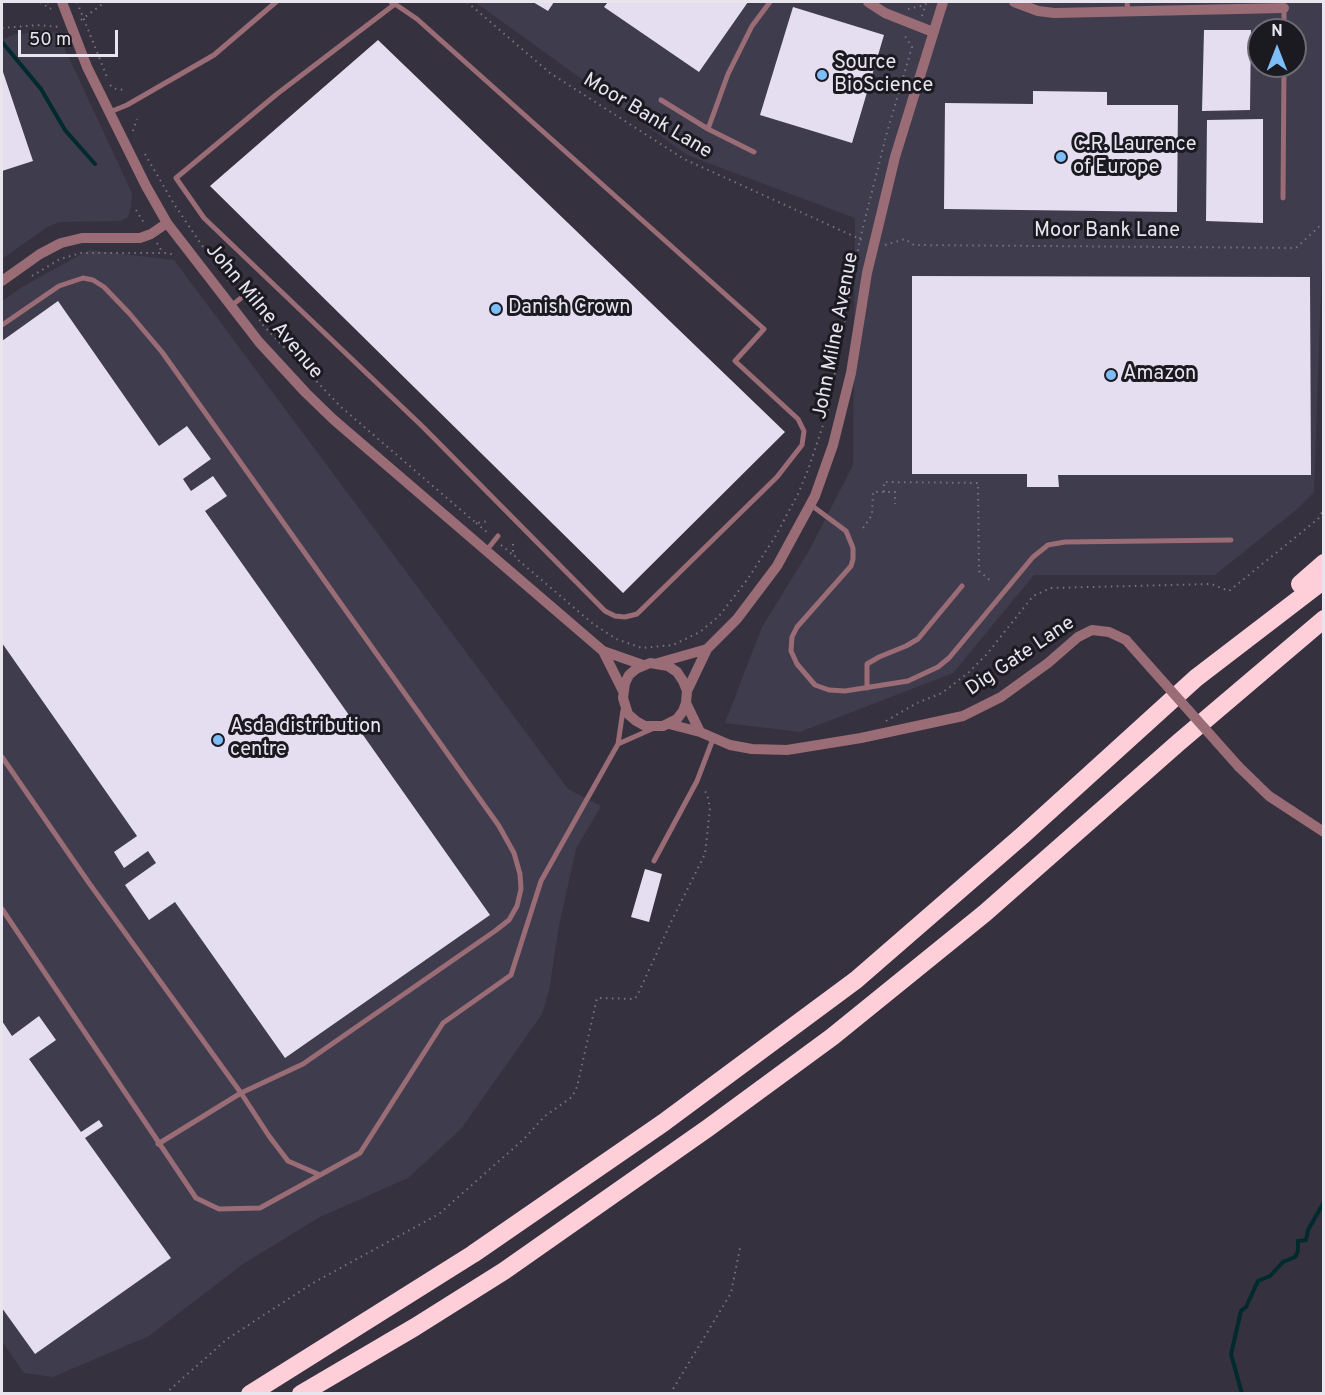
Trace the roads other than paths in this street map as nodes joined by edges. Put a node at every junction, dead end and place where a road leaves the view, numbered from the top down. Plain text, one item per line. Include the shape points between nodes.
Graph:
1 (62, 2) edge
2 (276, 2) edge
3 (770, 2) edge
4 (868, 2) edge
5 (943, 2) edge
6 (1014, 2) edge
7 (393, 3) edge
8 (1128, 7) edge
9 (1284, 8) joint
10 (1284, 18) edge
11 (933, 32) junction
12 (1284, 78) edge
13 (661, 100) dead end
14 (108, 113) junction
15 (708, 129) junction
16 (754, 152) dead end
17 (1283, 198) dead end
18 (167, 223) junction
19 (2, 281) edge
20 (246, 294) dead end
21 (231, 306) junction
22 (2, 325) edge
23 (810, 505) junction
24 (498, 536) dead end
25 (1231, 540) dead end
26 (486, 551) junction
27 (1323, 563) edge
28 (1323, 579) edge
29 (962, 586) dead end
30 (1323, 619) edge
31 (707, 649) junction
32 (603, 651) junction
33 (658, 663) junction
34 (643, 665) junction
35 (1196, 678) junction
36 (867, 688) junction
37 (623, 691) junction
38 (687, 691) junction
39 (686, 703) junction
40 (624, 704) junction
41 (669, 724) junction
42 (656, 728) junction
43 (700, 732) junction
44 (713, 739) junction
45 (618, 744) junction
46 (2, 757) edge
47 (1323, 832) edge
48 (654, 861) dead end
49 (2, 909) edge
50 (241, 1093) junction
51 (158, 1144) junction
52 (320, 1174) junction
53 (250, 1394) edge
54 (301, 1394) edge

1 - 14 street, John Milne Avenue
2 - 14 lane via 214,55
3 - 15 lane via 733,65
4 - 11 street
5 - 11 street, John Milne Avenue
6 - 8 street via 1054,13
7 - 7 lane via 417,19 764,329 735,361 798,419 804,431 802,445 777,477 637,614 625,617 605,611 423,427 204,218 176,178
8 - 9 street
9 - 10 lane
11 - 23 street, John Milne Avenue via 883,206 834,445
12 - 17 lane
13 - 15 lane
14 - 18 street, John Milne Avenue
15 - 16 lane
18 - 19 street via 140,238 82,238 62,243
18 - 21 street, John Milne Avenue
20 - 21 lane
21 - 26 street, John Milne Avenue via 259,342 320,406
22 - 50 lane via 59,286 83,278 104,287 162,352 499,826 514,853 521,889 508,920 303,1064
23 - 31 street, John Milne Avenue via 777,566 737,619
23 - 36 lane via 846,531 853,559 797,627 791,651 815,685 845,691
24 - 26 lane
25 - 36 lane via 1048,545 1033,556 938,667 908,681
26 - 32 street, John Milne Avenue
27 - 35 highway
28 - 35 highway
29 - 36 lane via 918,639 867,664
30 - 54 highway via 985,913 832,1037 504,1270
31 - 33 street, John Milne Avenue
31 - 38 street, John Milne Avenue
32 - 34 street, John Milne Avenue
32 - 37 street, John Milne Avenue
33 - 34 street
33 - 38 street via 677,672
34 - 37 street via 630,675
35 - 53 highway via 856,980 663,1124 483,1247
37 - 40 street
38 - 39 street
39 - 41 street
39 - 43 street
40 - 42 street via 636,721
40 - 45 lane
41 - 42 street
41 - 43 street, Dig Gate Lane
42 - 45 lane
43 - 44 street, Dig Gate Lane
44 - 47 street, Dig Gate Lane, bridge via 770,751 963,716 1001,697 1078,637 1092,630 1109,632 1126,640 1269,796
44 - 48 lane via 697,781
45 - 52 lane via 541,881 511,975 443,1023 360,1153
46 - 50 lane
49 - 51 lane
50 - 51 lane
50 - 52 lane via 288,1161
51 - 52 lane via 196,1198 219,1209 260,1208

